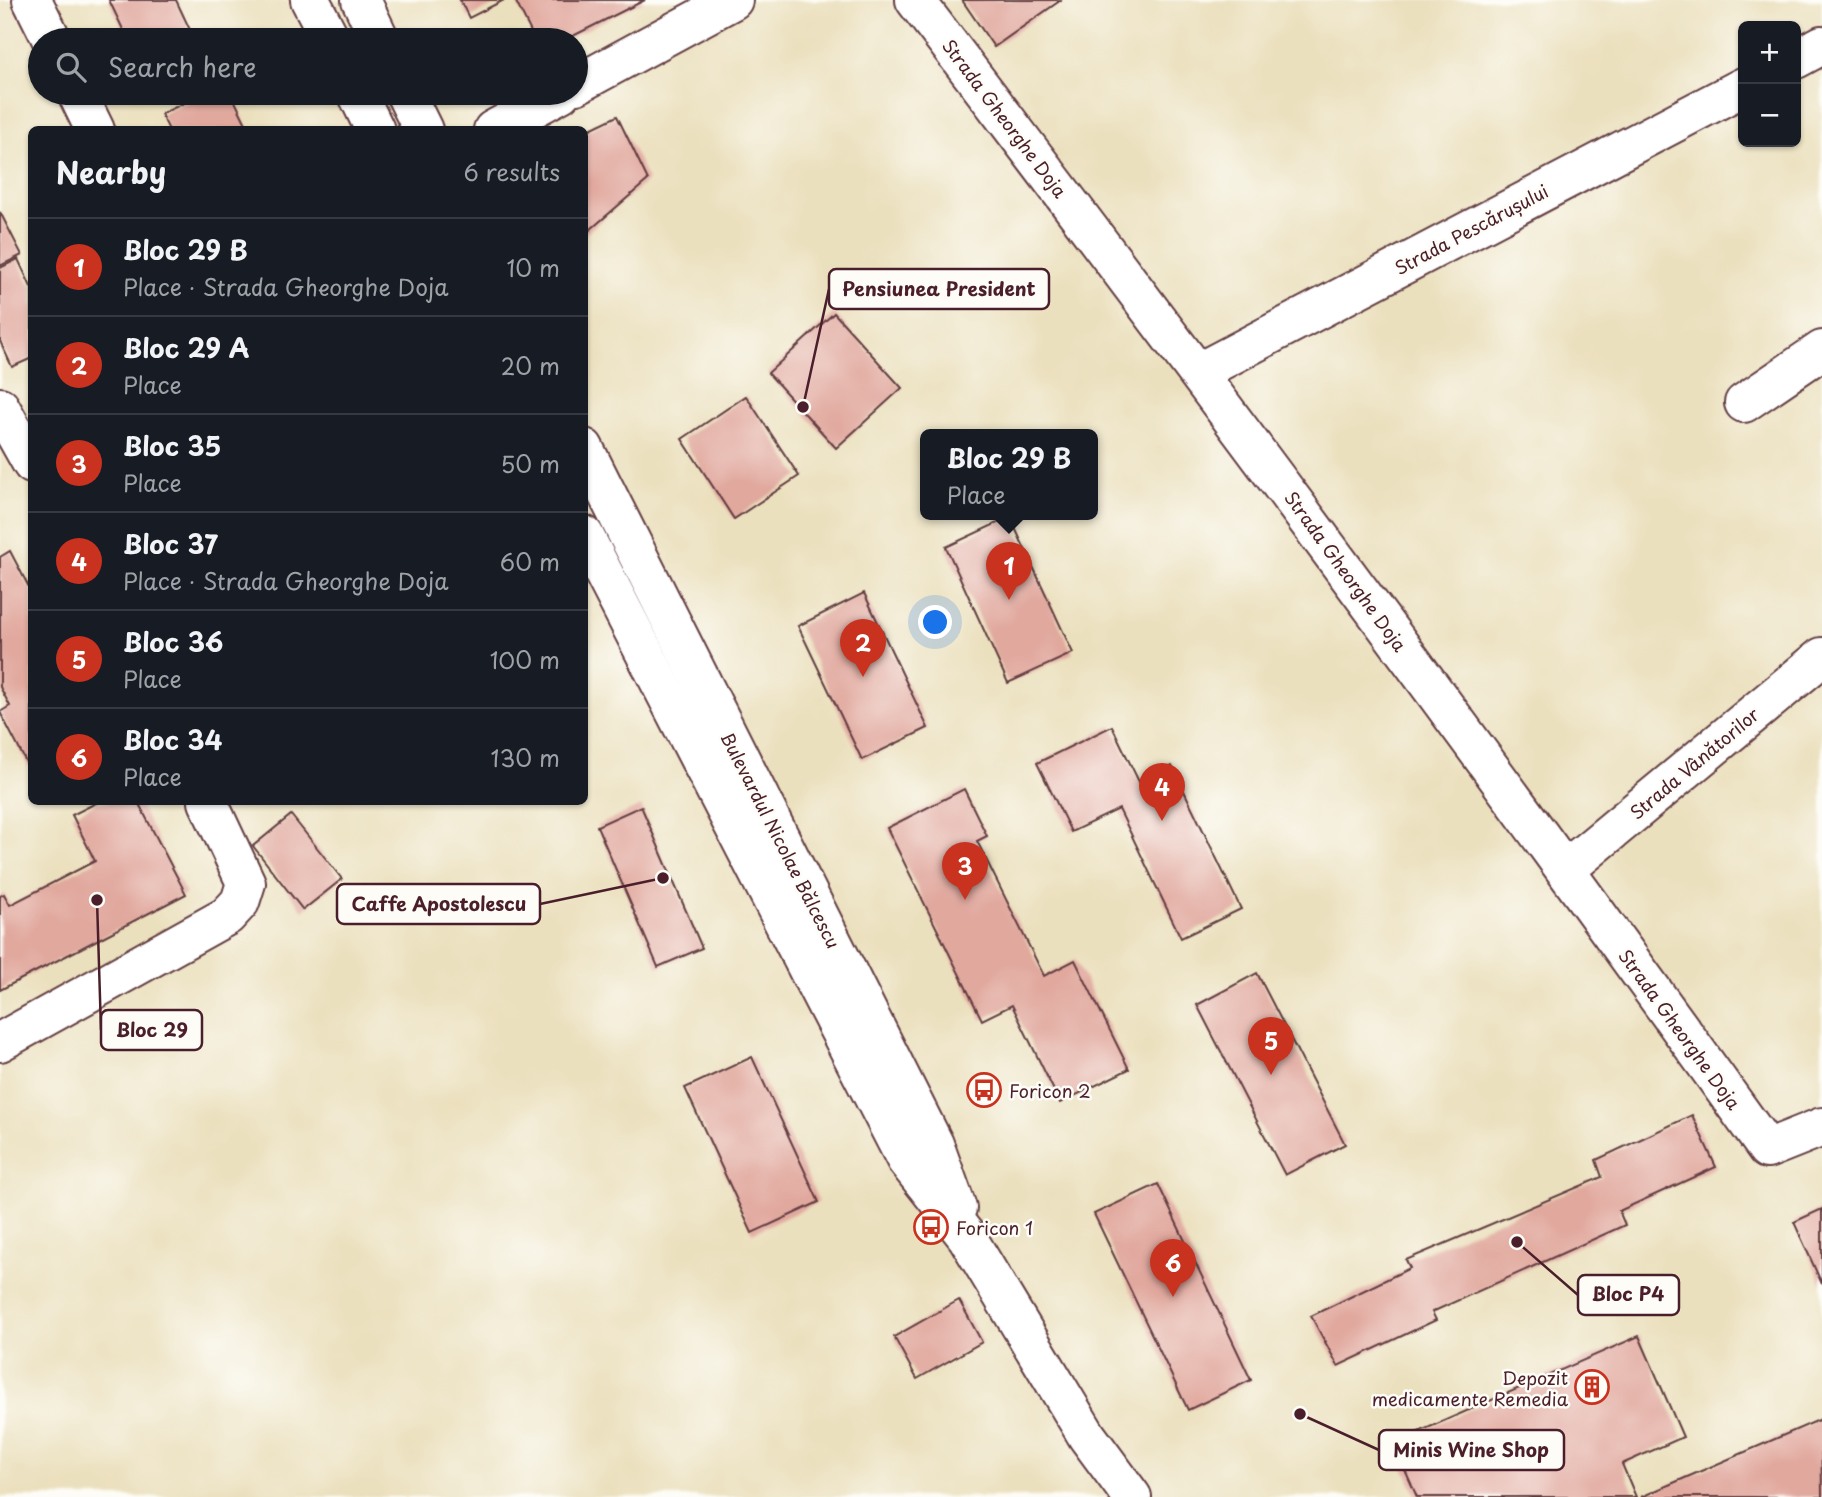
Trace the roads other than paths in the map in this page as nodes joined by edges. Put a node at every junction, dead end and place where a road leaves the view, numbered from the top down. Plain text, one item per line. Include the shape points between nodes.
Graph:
1 (32, 0) edge
2 (310, 0) edge
3 (361, 0) edge
4 (733, 0) edge
5 (915, 0) edge
6 (46, 28) edge
7 (325, 28) edge
8 (374, 28) edge
9 (1822, 45) edge
10 (1801, 56) edge
11 (588, 79) edge
12 (1738, 90) edge
13 (83, 105) edge
14 (363, 105) edge
15 (411, 105) edge
16 (539, 105) edge
17 (92, 126) edge
18 (374, 126) edge
19 (421, 126) edge
20 (500, 126) edge
21 (1822, 351) edge
22 (1199, 372) junction
23 (1744, 403) dead end
24 (588, 456) edge
25 (588, 543) edge
26 (1822, 657) edge
27 (209, 805) edge
28 (1566, 869) junction
29 (0, 1042) edge
30 (1822, 1127) edge
31 (967, 1237) junction
32 (1132, 1497) edge

1 - 6 street
2 - 7 street
3 - 8 street
4 - 11 street
5 - 22 street, Strada Gheorghe Doja
9 - 10 street
12 - 22 street, Strada Pescărușului
13 - 17 street
14 - 18 street
15 - 19 street
16 - 20 street
21 - 23 street
22 - 28 street, Strada Gheorghe Doja
24 - 31 street, Bulevardul Nicolae Bălcescu via 934,1144
25 - 31 street, Bulevardul Nicolae Bălcescu via 906,1160
26 - 28 street, Strada Vânătorilor
27 - 29 street via 246,883 240,902 227,916
28 - 30 street, Strada Gheorghe Doja via 1767,1149
31 - 32 street, Bulevardul Nicolae Bălcescu via 1087,1436

